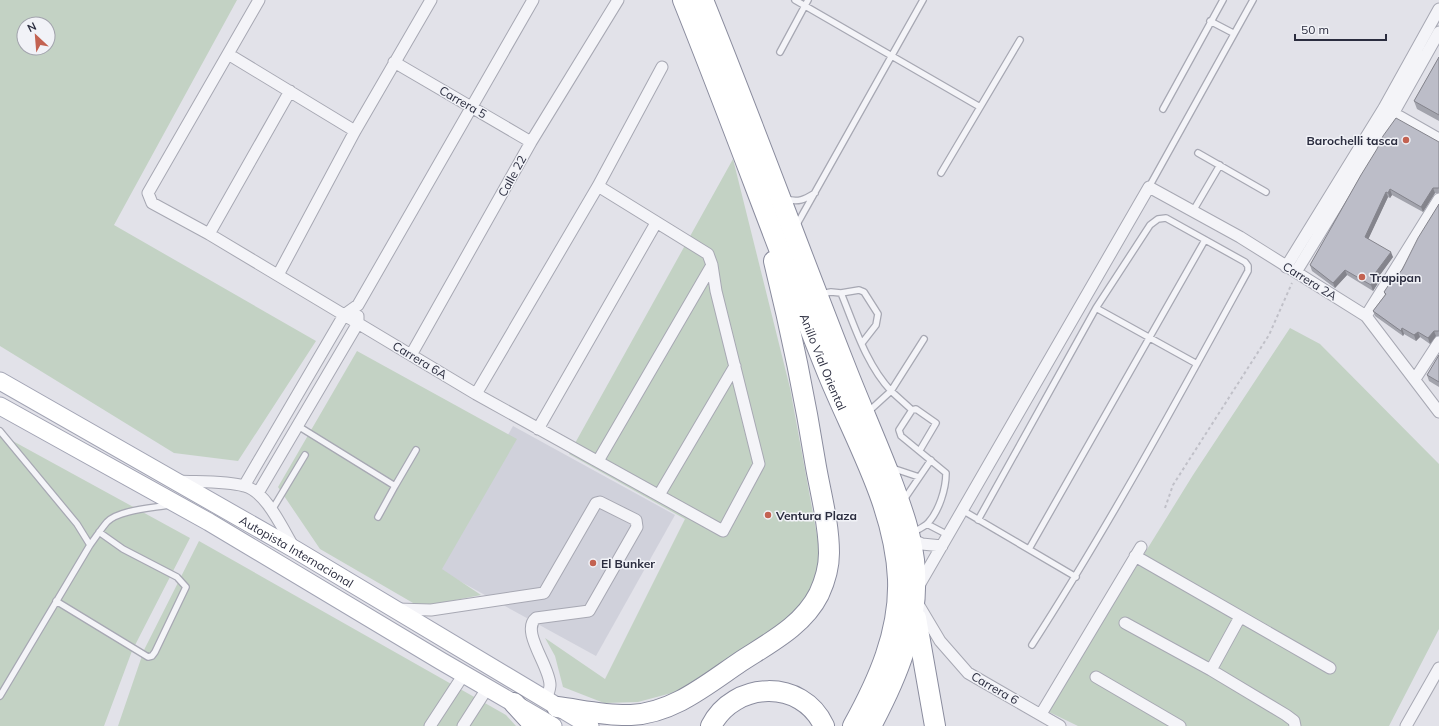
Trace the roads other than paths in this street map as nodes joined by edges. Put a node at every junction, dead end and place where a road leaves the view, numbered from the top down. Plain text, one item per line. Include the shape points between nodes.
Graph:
1 (259, 0) edge
2 (431, 0) edge
3 (533, 0) edge
4 (618, 0) edge
5 (683, 0) edge
6 (703, 0) edge
7 (795, 0) edge
8 (808, 0) edge
9 (923, 0) edge
10 (1223, 0) edge
11 (1253, 0) edge
12 (804, 6) junction
13 (1439, 8) edge
14 (1210, 21) junction
15 (1439, 32) edge
16 (1233, 33) junction
17 (1020, 40) dead end
18 (780, 52) dead end
19 (228, 54) junction
20 (893, 55) junction
21 (394, 62) junction
22 (662, 67) dead end
23 (290, 91) junction
24 (473, 107) junction
25 (980, 107) junction
26 (1163, 109) dead end
27 (1389, 110) junction
28 (355, 131) junction
29 (1439, 138) edge
30 (531, 142) junction
31 (1198, 153) dead end
32 (1220, 165) junction
33 (941, 173) dead end
34 (598, 186) junction
35 (1149, 187) junction
36 (1266, 192) dead end
37 (816, 193) junction
38 (779, 198) junction
39 (1439, 199) edge
40 (1193, 211) junction
41 (768, 216) junction
42 (656, 223) junction
43 (792, 232) junction
44 (209, 234) junction
45 (1205, 240) junction
46 (712, 265) junction
47 (1286, 267) junction
48 (1296, 272) junction
49 (278, 275) junction
50 (840, 293) junction
51 (817, 295) junction
52 (358, 306) junction
53 (1096, 308) junction
54 (344, 315) junction
55 (1366, 316) junction
56 (358, 323) junction
57 (1148, 337) junction
58 (924, 339) dead end
59 (1439, 342) edge
60 (862, 343) junction
61 (411, 355) junction
62 (1197, 364) junction
63 (735, 366) junction
64 (1416, 379) junction
65 (0, 381) edge
66 (891, 391) junction
67 (476, 394) junction
68 (0, 406) edge
69 (912, 410) junction
70 (1439, 412) edge
71 (865, 415) junction
72 (298, 426) junction
73 (538, 429) junction
74 (0, 431) edge
75 (416, 450) dead end
76 (920, 450) junction
77 (305, 455) dead end
78 (598, 460) junction
79 (931, 460) junction
80 (885, 465) junction
81 (918, 477) junction
82 (175, 480) junction
83 (244, 486) junction
84 (395, 486) junction
85 (258, 494) junction
86 (659, 495) junction
87 (176, 504) junction
88 (901, 505) junction
89 (962, 510) junction
90 (272, 511) junction
91 (378, 517) dead end
92 (978, 520) junction
93 (927, 524) junction
94 (99, 532) junction
95 (948, 535) junction
96 (910, 536) junction
97 (90, 545) junction
98 (942, 546) junction
99 (1029, 549) junction
100 (296, 550) junction
101 (1076, 577) junction
102 (915, 599) junction
103 (56, 601) junction
104 (393, 609) junction
105 (1240, 617) junction
106 (1125, 623) dead end
107 (1032, 645) dead end
108 (1330, 668) dead end
109 (1439, 668) edge
110 (1211, 670) junction
111 (464, 674) junction
112 (1096, 677) dead end
113 (488, 687) junction
114 (0, 696) edge
115 (514, 703) junction
116 (552, 711) edge
117 (1041, 714) junction
118 (430, 726) edge
119 (463, 726) edge
120 (536, 726) edge
121 (590, 726) edge
122 (711, 726) edge
123 (824, 726) edge
124 (853, 726) edge
125 (871, 726) edge
126 (935, 726) edge
127 (1060, 726) edge
128 (1180, 726) edge
129 (1295, 726) edge
130 (1406, 726) edge

1 - 19 street
2 - 21 street
3 - 24 street
4 - 30 street, Calle 22
5 - 41 highway, Anillo Vial Oriental
6 - 38 highway, Anillo Vial Oriental
7 - 12 lane
8 - 12 lane
9 - 20 lane
10 - 14 lane
11 - 16 lane
12 - 18 lane
12 - 20 lane
13 - 27 street
14 - 16 lane
14 - 26 lane
15 - 27 street
16 - 35 lane
17 - 25 lane
19 - 23 street
19 - 44 street, Carrera 6A via 148,193 152,204
20 - 25 lane
20 - 37 lane
21 - 24 street, Carrera 5
21 - 28 street
22 - 34 street
23 - 28 street
23 - 44 street
24 - 30 street, Carrera 5
24 - 52 street
25 - 33 lane
27 - 29 street
27 - 47 street
27 - 48 street
28 - 49 street
30 - 61 street, Calle 22
31 - 32 lane
32 - 36 lane
32 - 40 lane
34 - 42 street
34 - 67 street
35 - 40 street, Carrera 2A
35 - 89 street
37 - 38 lane via 795,202
37 - 43 lane
38 - 43 highway, Anillo Vial Oriental
39 - 55 street
40 - 47 street, Carrera 2A
41 - 116 highway via 769,241 803,391 826,528 829,553 824,583 808,611 792,627 668,707 630,715
41 - 124 highway, Anillo Vial Oriental via 828,374 868,468 889,523 895,547 898,582 890,642 873,691
42 - 46 street via 708,254
42 - 73 street
43 - 51 highway, Anillo Vial Oriental
44 - 49 street, Carrera 6A
45 - 53 lane via 1166,218 1158,218 1150,225
45 - 57 lane
45 - 62 lane via 1245,262 1248,270
46 - 63 street
46 - 78 street
47 - 48 street, Carrera 2A
48 - 55 street, Carrera 2A
49 - 54 street, Carrera 6A
50 - 51 lane
50 - 60 lane
50 - 60 lane via 859,290 864,292 878,314 876,325
51 - 71 highway, Anillo Vial Oriental
52 - 54 street
52 - 56 street
53 - 57 lane
53 - 92 lane
54 - 56 street, Carrera 6A
54 - 83 street
55 - 64 street, Carrera 2A
56 - 61 street, Carrera 6A
56 - 72 street
57 - 62 lane
57 - 99 lane
58 - 66 lane
59 - 64 street
60 - 66 lane via 880,379
61 - 67 street, Carrera 6A
62 - 101 lane
63 - 86 street
63 - 86 street, Carrera 6A via 759,464 723,531
64 - 70 street, Carrera 2A
65 - 82 main road, Autopista Internacional
66 - 69 lane
66 - 71 lane
67 - 73 street, Carrera 6A
68 - 87 main road, Autopista Internacional
69 - 76 lane via 899,430 901,436
69 - 76 lane via 916,409 936,423
71 - 80 highway, Anillo Vial Oriental
72 - 84 lane
72 - 85 street
73 - 78 street, Carrera 6A
74 - 97 lane via 76,524
75 - 84 lane
76 - 79 lane
77 - 90 lane
78 - 86 street, Carrera 6A
79 - 81 lane
79 - 93 lane via 946,473 946,484 935,512
80 - 81 lane
80 - 88 highway, Anillo Vial Oriental
81 - 88 lane
82 - 83 street
82 - 100 main road, Autopista Internacional
83 - 85 street
84 - 91 lane
85 - 90 street
87 - 94 lane via 114,516
87 - 111 main road, Autopista Internacional
88 - 96 highway, Anillo Vial Oriental
89 - 92 lane
89 - 95 street
90 - 100 street
92 - 99 lane
93 - 95 lane
93 - 96 lane
94 - 97 lane
94 - 103 lane via 123,549 177,577 186,587 155,652 148,657
95 - 98 street
96 - 98 street via 922,544
96 - 102 highway, Anillo Vial Oriental
97 - 103 lane
98 - 102 street
99 - 101 lane
100 - 104 main road, Autopista Internacional
101 - 107 lane
102 - 117 street, Carrera 6 via 940,642 968,673
102 - 125 highway, Anillo Vial Oriental via 909,635 900,664
102 - 126 highway
103 - 114 lane
104 - 116 main road, Autopista Internacional via 452,643
104 - 116 street via 431,610 544,593 596,503 600,502 636,520 637,527 589,611 536,618 532,621 530,630 547,672
105 - 108 street
105 - 110 street
105 - 117 street via 1138,552
106 - 110 street
109 - 130 street
110 - 129 street via 1286,715 1294,721
111 - 113 main road, Autopista Internacional
111 - 118 street
112 - 128 street
113 - 115 main road, Autopista Internacional
113 - 119 street
115 - 116 main road, Autopista Internacional
115 - 120 highway
116 - 121 main road, Autopista Internacional
117 - 127 street, Carrera 6
122 - 123 highway via 734,700 751,693 769,690 787,694 804,702

